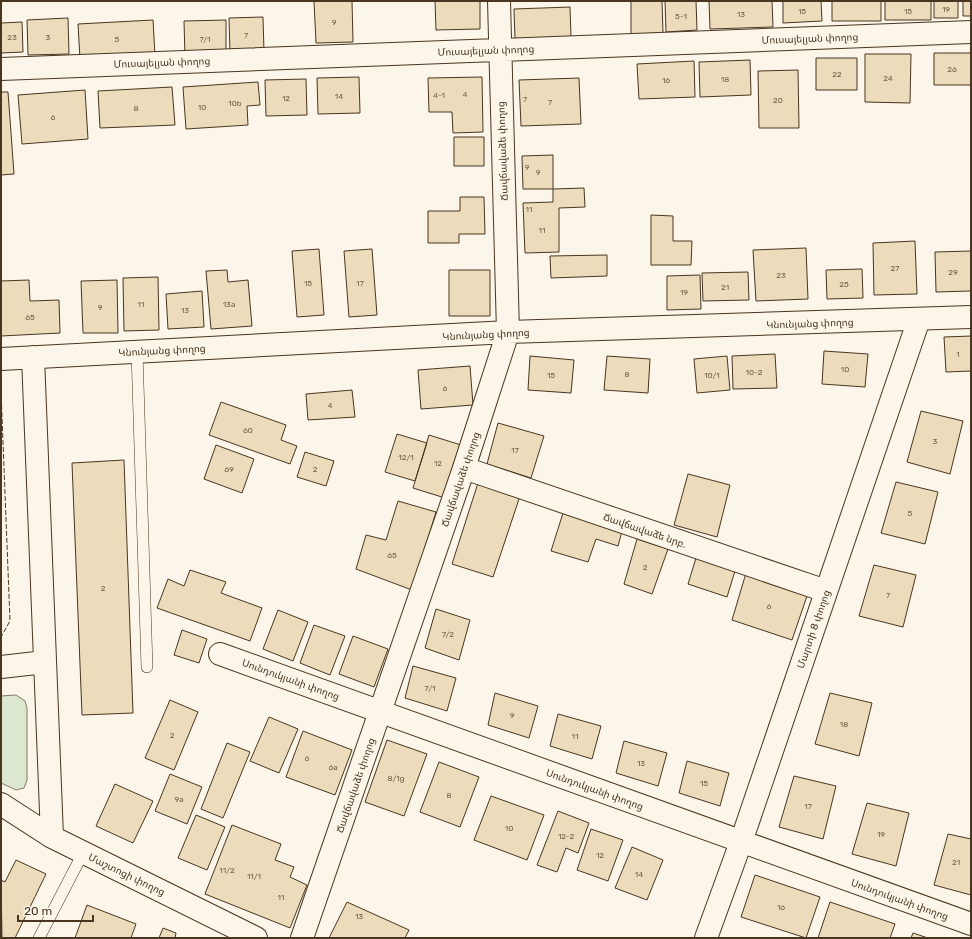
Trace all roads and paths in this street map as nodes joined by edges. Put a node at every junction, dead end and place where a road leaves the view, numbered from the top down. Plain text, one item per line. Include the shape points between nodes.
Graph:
1 (498, 1) edge
2 (971, 32) edge
3 (499, 49) junction
4 (1, 69) edge
5 (971, 317) edge
6 (919, 319) junction
7 (508, 332) junction
8 (137, 352) junction
9 (33, 357) junction
10 (1, 359) edge
11 (464, 468) junction
12 (826, 591) junction
13 (220, 654) dead end
14 (45, 662) junction
15 (1, 667) edge
16 (147, 667) dead end
17 (380, 712) junction
18 (1, 804) edge
19 (52, 837) junction
20 (741, 842) junction
21 (83, 853) junction
22 (971, 924) edge
23 (39, 938) edge
24 (256, 938) edge
25 (302, 938) edge
26 (706, 938) edge

1 - 3 street, Ճավճավաձե փողոց
2 - 3 street, Մուսայելյան փողոց
3 - 4 street, Մուսայելյան փողոց
3 - 7 street, Ճավճավաձե փողոց
5 - 6 street, Կնունյանց փողոց
6 - 7 street, Կնունյանց փողոց
6 - 12 street, Մարտի 8 փողոց
7 - 8 street, Կնունյանց փողոց
7 - 11 street, Ճավճավաձե փողոց
8 - 9 street, Կնունյանց փողոց
8 - 16 lane
9 - 10 street, Կնունյանց փողոց
9 - 14 street
11 - 12 street, Ճավճավաձե նրբ.
11 - 17 street, Ճավճավաձե փողոց
12 - 20 street, Մարտի 8 փողոց
13 - 17 street, Սունդուկյանի փողոց
14 - 15 street
14 - 19 street
17 - 20 street, Սունդուկյանի փողոց
17 - 25 street, Ճավճավաձե փողոց
18 - 19 street, Մաշտոցի փողոց
19 - 21 street, Մաշտոցի փողոց
20 - 22 street, Սունդուկյանի փողոց
20 - 26 street, Մարտի 8 փողոց
21 - 23 lane
21 - 24 street, Մաշտոցի փողոց

